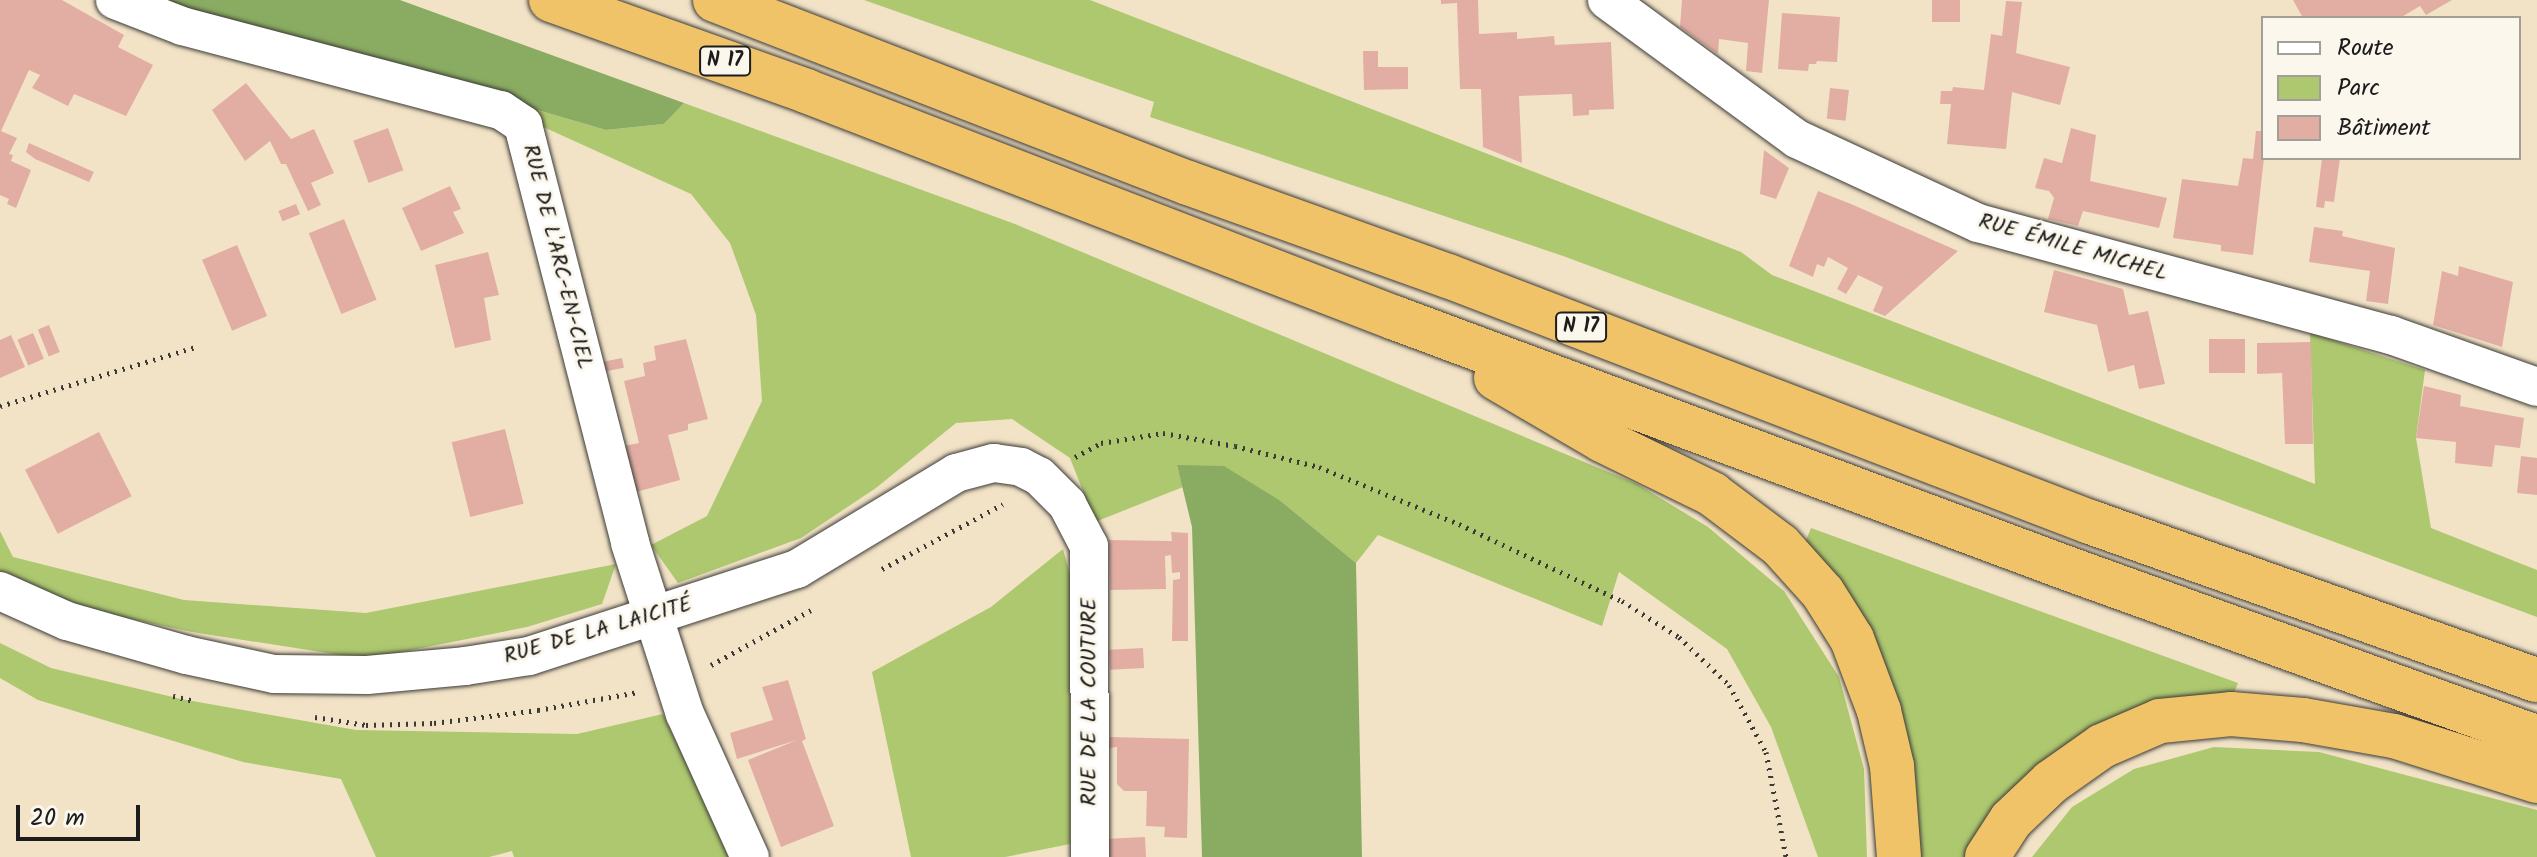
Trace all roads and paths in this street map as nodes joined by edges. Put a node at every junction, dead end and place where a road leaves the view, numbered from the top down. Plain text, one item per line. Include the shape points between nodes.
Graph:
1 (115, 0) edge
2 (551, 0) edge
3 (715, 0) edge
4 (1607, 0) edge
5 (1395, 318) junction
6 (195, 347) dead end
7 (2537, 387) edge
8 (0, 406) edge
9 (1039, 476) junction
10 (1089, 546) joint
11 (876, 572) dead end
12 (0, 591) edge
13 (823, 602) dead end
14 (656, 616) junction
15 (2537, 647) edge
16 (2448, 649) junction
17 (2537, 680) edge
18 (675, 682) junction
19 (166, 694) dead end
20 (196, 701) dead end
21 (312, 717) dead end
22 (2537, 737) edge
23 (2537, 781) edge
24 (750, 857) edge
25 (1090, 857) edge
26 (1786, 857) edge
27 (1899, 857) edge
28 (1987, 857) edge

1 - 14 street, RUE DE L'ARC-EN-CIEL via 182,26 501,110 523,125 622,515
2 - 5 highway, N 17 via 806,91
3 - 16 highway, N 17 via 2090,522
4 - 7 street, RUE ÉMILE MICHEL via 1797,139 1978,223 2391,335
5 - 22 highway, N 17
5 - 27 highway via 1602,440 1712,494 1780,545 1823,593 1852,639 1879,711 1892,766
6 - 8 path
9 - 10 street, RUE DE LA LAICITÉ via 1067,504
9 - 11 path via 999,507
9 - 14 street, RUE DE LA LAICITÉ via 994,463 956,473 797,569
9 - 26 path via 1101,443 1163,433 1235,446 1319,467 1459,524 1622,601 1679,637 1729,685 1766,752
10 - 25 street, RUE DE LA COUTURE
12 - 14 street, RUE DE LA LAICITÉ via 67,621 274,674 367,675 478,664 529,656
13 - 18 path
14 - 18 street, RUE DE L'ARC-EN-CIEL
15 - 16 highway
16 - 17 highway, N 17
18 - 21 path via 620,697 434,723 366,725
18 - 24 street, RUE DE L'ARC-EN-CIEL via 705,763
19 - 20 path
23 - 28 highway via 2394,736 2303,720 2231,714 2160,721 2102,746 2051,782 2011,820

